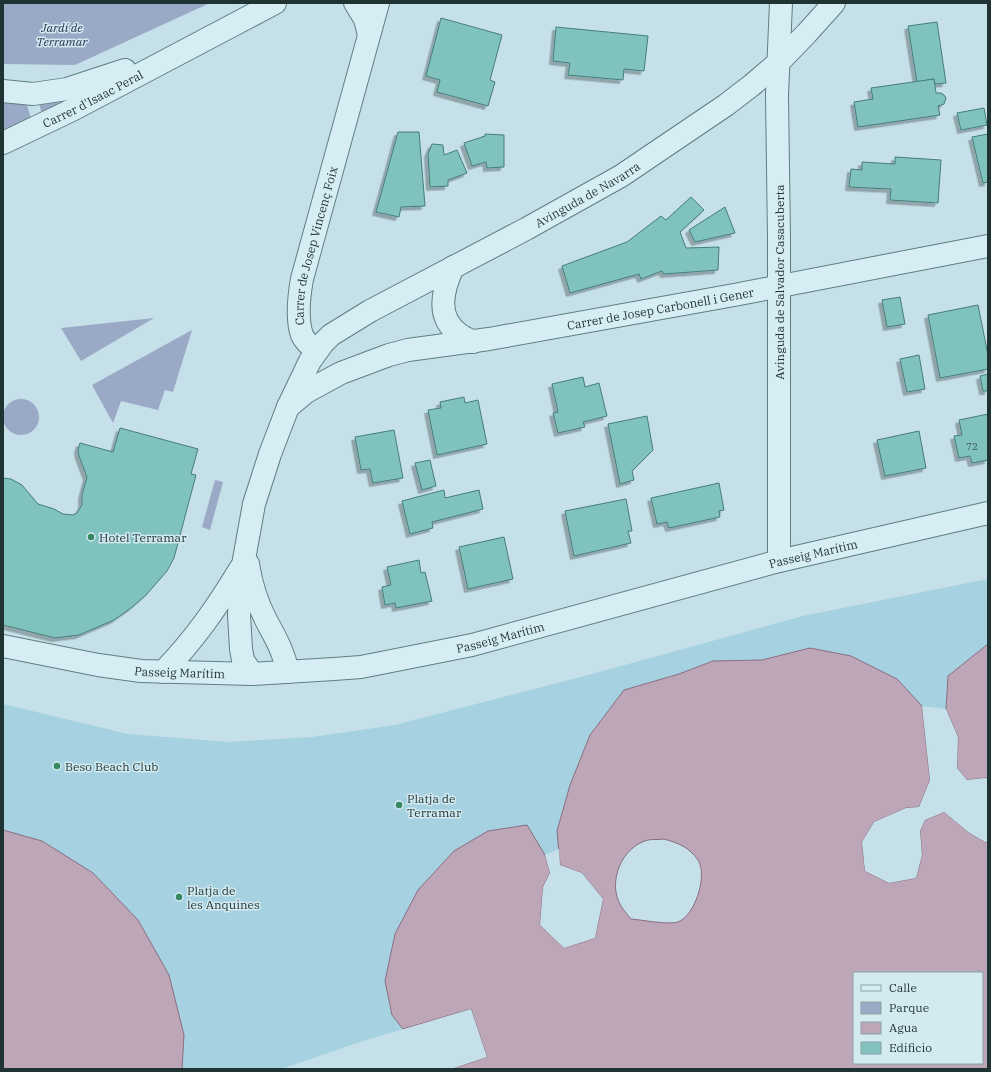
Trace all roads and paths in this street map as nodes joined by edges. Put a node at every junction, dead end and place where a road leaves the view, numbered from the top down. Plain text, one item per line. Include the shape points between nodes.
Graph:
1 (275, 3) edge
2 (355, 3) edge
3 (378, 3) edge
4 (781, 3) edge
5 (834, 3) edge
6 (369, 35) junction
7 (182, 51) junction
8 (779, 62) junction
9 (3, 91) edge
10 (3, 143) edge
11 (988, 246) edge
12 (453, 266) junction
13 (779, 286) junction
14 (473, 342) junction
15 (316, 351) junction
16 (288, 407) junction
17 (988, 513) edge
18 (244, 556) junction
19 (779, 561) junction
20 (3, 646) edge
21 (163, 672) junction
22 (288, 672) junction
23 (252, 674) junction

1 - 7 street, Carrer d'Isaac Peral
2 - 6 street
3 - 6 street, Carrer de Josep Vincenç Foix
4 - 8 street, Avinguda de Salvador Casacuberta
5 - 8 street, Avinguda de Navarra
6 - 15 street, Carrer de Josep Vincenç Foix via 302,279 299,308 302,336
7 - 9 street, Carrer d'Isaac Peral via 67,89 33,94
7 - 10 street, Carrer d'Isaac Peral via 74,109
8 - 12 street, Avinguda de Navarra via 726,105 621,176
8 - 13 street, Avinguda de Salvador Casacuberta
11 - 13 street, Carrer de Josep Carbonell i Gener
12 - 14 street via 443,294 442,310 449,324
12 - 15 street, Avinguda de Navarra via 355,319 331,335
13 - 14 street, Carrer de Josep Carbonell i Gener
13 - 19 street, Avinguda de Salvador Casacuberta
14 - 16 street, Carrer de Josep Carbonell i Gener via 408,350 368,362 306,392
15 - 16 street
16 - 18 street via 254,504
17 - 19 street, Passeig Marítim
18 - 21 street via 207,621
18 - 22 street via 254,590 266,620 281,646
18 - 23 street via 239,615 241,649 243,660
19 - 22 street, Passeig Marítim via 472,645 334,670
20 - 21 street, Passeig Marítim via 117,668
21 - 23 street, Passeig Marítim
22 - 23 street, Passeig Marítim

